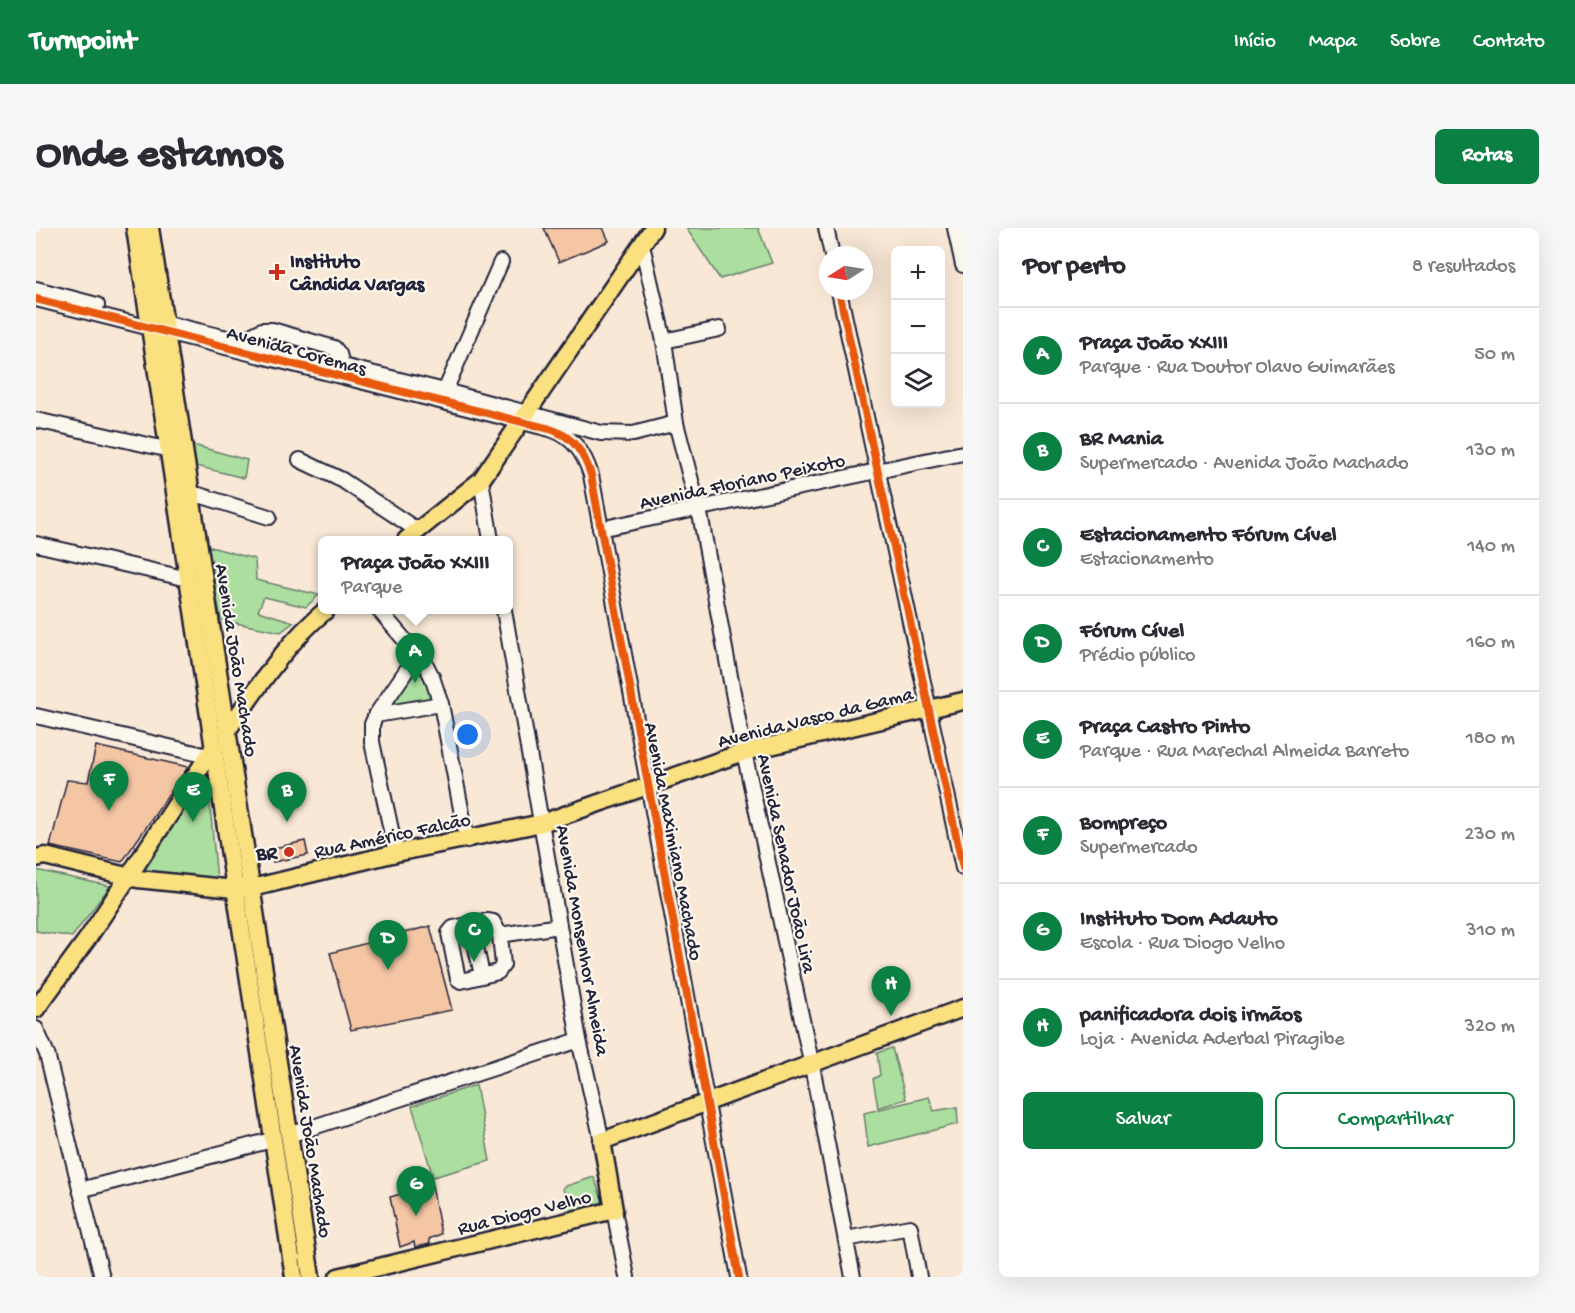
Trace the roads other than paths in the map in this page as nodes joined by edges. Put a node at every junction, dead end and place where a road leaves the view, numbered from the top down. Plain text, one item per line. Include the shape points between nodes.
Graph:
1 (135, 228) edge
2 (150, 228) edge
3 (653, 228) edge
4 (826, 228) edge
5 (955, 228) edge
6 (642, 245) junction
7 (830, 246) edge
8 (501, 262) dead end
9 (963, 265) edge
10 (36, 289) edge
11 (36, 299) edge
12 (841, 300) edge
13 (158, 326) junction
14 (719, 329) dead end
15 (664, 341) junction
16 (344, 372) junction
17 (445, 391) junction
18 (524, 417) junction
19 (36, 420) edge
20 (676, 423) junction
21 (550, 429) joint
22 (170, 450) junction
23 (963, 453) edge
24 (300, 460) dead end
25 (877, 471) junction
26 (481, 480) junction
27 (191, 495) junction
28 (697, 509) junction
29 (269, 516) dead end
30 (600, 529) junction
31 (411, 535) edge
32 (490, 536) edge
33 (36, 544) edge
34 (188, 579) junction
35 (320, 614) edge
36 (383, 614) edge
37 (505, 614) edge
38 (417, 655) junction
39 (963, 701) edge
40 (441, 704) junction
41 (930, 708) junction
42 (376, 715) junction
43 (36, 716) edge
44 (227, 731) junction
45 (211, 751) junction
46 (744, 752) junction
47 (648, 788) junction
48 (542, 823) junction
49 (467, 840) junction
50 (396, 853) junction
51 (39, 854) edge
52 (963, 868) edge
53 (126, 877) junction
54 (252, 886) junction
55 (234, 889) junction
56 (471, 925) junction
57 (560, 926) junction
58 (501, 935) junction
59 (482, 975) junction
60 (963, 1008) edge
61 (36, 1009) edge
62 (36, 1029) edge
63 (579, 1040) junction
64 (812, 1066) junction
65 (707, 1104) junction
66 (289, 1135) junction
67 (272, 1140) junction
68 (602, 1141) junction
69 (80, 1190) junction
70 (615, 1210) junction
71 (846, 1239) junction
72 (102, 1277) edge
73 (294, 1277) edge
74 (311, 1277) edge
75 (338, 1277) edge
76 (627, 1277) edge
77 (739, 1277) edge
78 (854, 1277) edge
79 (919, 1277) edge

1 - 13 main road, Avenida João Machado
2 - 13 main road, Avenida João Machado
3 - 6 main road
4 - 7 street
5 - 9 street
6 - 15 street, Avenida Senador João Lira
6 - 18 main road
8 - 17 street
10 - 13 street, Avenida Coremas
11 - 13 street, Avenida Coremas
12 - 25 street
13 - 16 street, Avenida Coremas
13 - 22 main road, Avenida João Machado
13 - 27 main road, Avenida João Machado
14 - 15 street
15 - 20 street, Avenida Senador João Lira
16 - 17 street, Avenida Coremas
16 - 18 street, Avenida Coremas
17 - 18 street, Avenida Coremas
18 - 20 street, Avenida Coremas via 616,434 633,434
18 - 21 street, Avenida Coremas
18 - 26 main road
19 - 22 street
20 - 28 street, Avenida Senador João Lira
21 - 30 street, Avenida Maximiano Machado via 561,432 581,452 591,475
22 - 34 main road, Avenida João Machado
23 - 25 street, Avenida Floriano Peixoto
24 - 31 street via 342,480
25 - 28 street, Avenida Floriano Peixoto
25 - 41 street
26 - 31 main road
26 - 32 street
27 - 29 street
27 - 44 main road, Avenida João Machado
28 - 30 street, Avenida Floriano Peixoto
28 - 46 street, Avenida Senador João Lira
30 - 47 street, Avenida Maximiano Machado
33 - 34 street
34 - 45 main road, Avenida João Machado
35 - 44 main road via 277,660
36 - 38 street
37 - 48 street, Avenida Monsenhor Almeida
38 - 40 street via 426,665
38 - 42 street
39 - 41 main road, Avenida Vasco da Gama
40 - 42 street
40 - 49 street
41 - 46 main road, Avenida Vasco da Gama
41 - 52 street
42 - 50 street via 372,742
43 - 45 street
44 - 54 main road, Avenida João Machado
45 - 53 main road
45 - 55 main road, Avenida João Machado
46 - 47 main road, Avenida Vasco da Gama
46 - 64 street, Avenida Senador João Lira
47 - 48 main road, Avenida Vasco da Gama
47 - 65 street, Avenida Maximiano Machado
48 - 49 main road, Rua Américo Falcão
48 - 57 street, Avenida Monsenhor Almeida
49 - 50 main road, Rua Américo Falcão
50 - 54 main road, Rua Américo Falcão
51 - 53 main road, Rua Américo Falcão
53 - 55 main road, Rua Américo Falcão
53 - 61 main road
54 - 55 main road, Rua Américo Falcão
54 - 66 main road, Avenida João Machado
55 - 67 main road, Avenida João Machado
56 - 58 street via 493,922
56 - 59 street
56 - 59 street via 453,928 449,933 453,958 461,981
57 - 58 street
57 - 63 street, Avenida Monsenhor Almeida
58 - 59 street via 503,965 498,972
60 - 64 main road
62 - 69 street via 47,1053
63 - 66 street
63 - 68 street, Avenida Monsenhor Almeida
64 - 65 main road
64 - 71 street, Avenida Senador João Lira
65 - 68 main road
65 - 77 street, Avenida Maximiano Machado
66 - 74 main road, Avenida João Machado
67 - 69 street
67 - 73 main road, Avenida João Machado
68 - 70 main road, Avenida Monsenhor Almeida
69 - 72 street
70 - 75 main road, Rua Diogo Velho
70 - 76 street, Avenida Monsenhor Almeida
71 - 78 street, Avenida Senador João Lira
71 - 79 street via 910,1227

